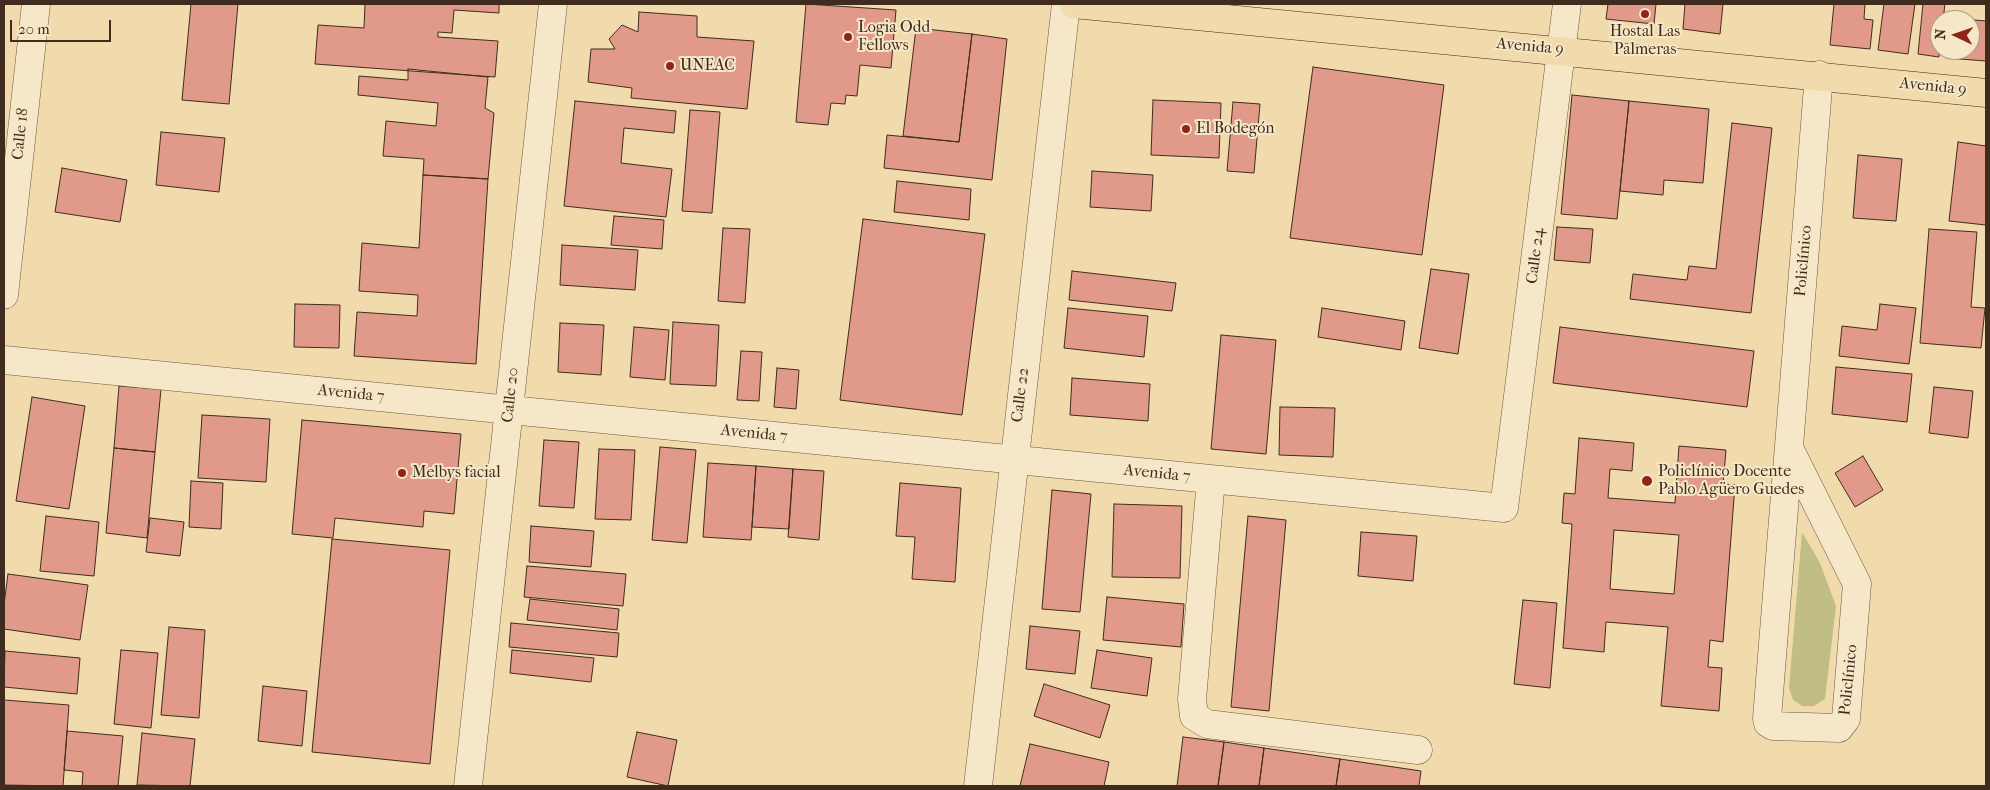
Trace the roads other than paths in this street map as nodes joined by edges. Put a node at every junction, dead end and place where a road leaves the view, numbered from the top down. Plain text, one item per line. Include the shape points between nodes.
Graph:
1 (36, 4) edge
2 (553, 4) edge
3 (1066, 4) edge
4 (1074, 4) edge
5 (1567, 4) edge
6 (1562, 50) junction
7 (1819, 75) junction
8 (1986, 92) edge
9 (4, 295) edge
10 (4, 360) edge
11 (509, 410) junction
12 (1789, 448) junction
13 (1013, 460) junction
14 (1211, 479) junction
15 (1504, 508) joint
16 (1418, 750) dead end
17 (468, 786) edge
18 (978, 786) edge

1 - 9 street, Calle 18
2 - 11 street, Calle 20
3 - 13 street, Calle 22
4 - 6 main road, Avenida 9
5 - 6 street, Calle 24
6 - 7 main road, Avenida 9
6 - 15 street, Calle 24
7 - 8 main road, Avenida 9
7 - 12 street, Policlínico
10 - 11 street, Avenida 7
11 - 13 street, Avenida 7
11 - 17 street, Calle 20
12 - 12 street, Policlínico via 1767,718 1773,726 1839,728 1846,719 1858,584
13 - 14 street, Avenida 7
13 - 18 street, Calle 22
14 - 15 street, Avenida 7
14 - 16 street via 1192,699 1194,716 1207,724

